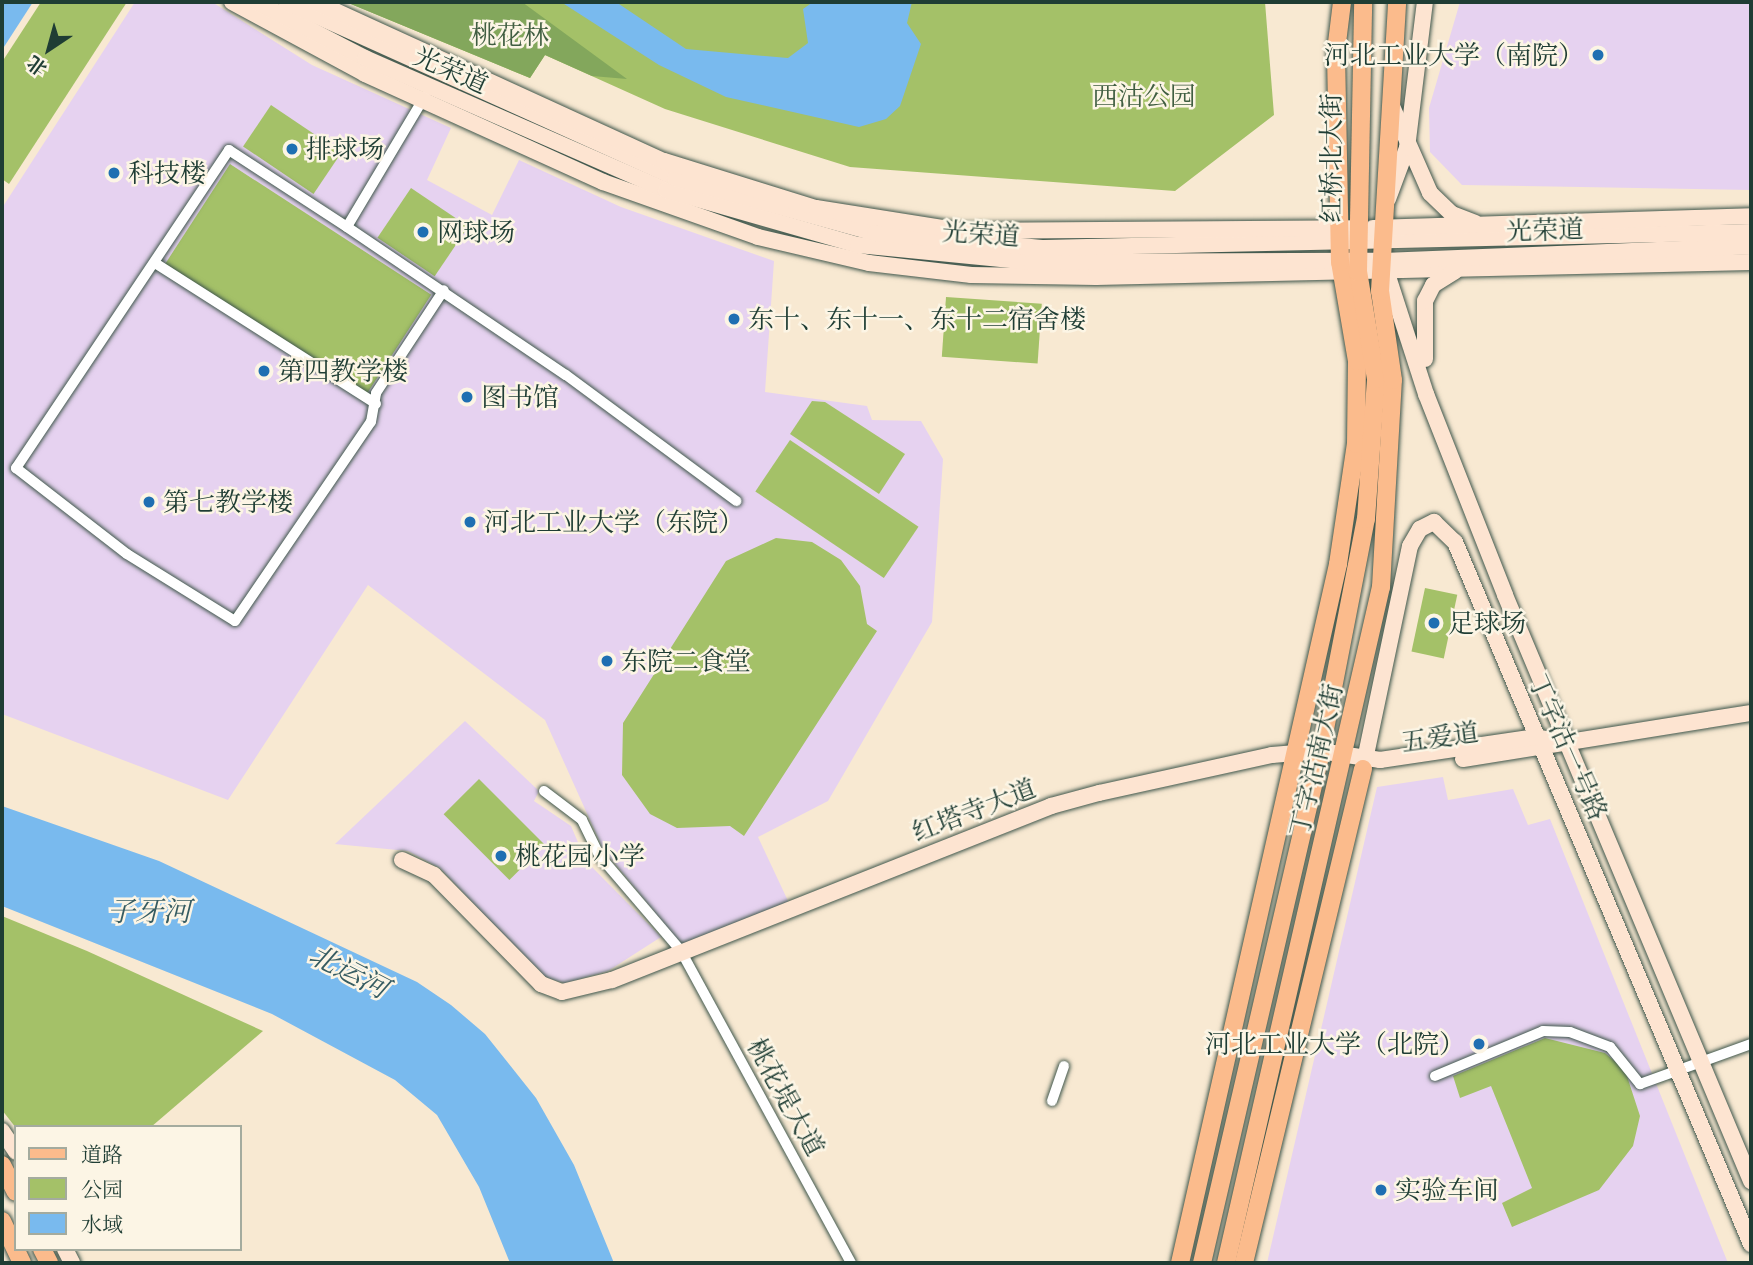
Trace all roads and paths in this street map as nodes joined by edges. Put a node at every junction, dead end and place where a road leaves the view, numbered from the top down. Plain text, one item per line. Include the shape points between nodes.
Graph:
1 (232, 2) edge
2 (257, 2) edge
3 (286, 2) edge
4 (316, 2) edge
5 (1342, 2) edge
6 (1363, 2) edge
7 (1397, 2) edge
8 (1424, 2) edge
9 (434, 80) junction
10 (1389, 97) junction
11 (1407, 148) junction
12 (1388, 199) junction
13 (1751, 216) edge
14 (1488, 225) junction
15 (347, 227) junction
16 (1751, 232) edge
17 (1349, 234) junction
18 (1385, 234) junction
19 (1751, 246) edge
20 (1751, 262) edge
21 (155, 263) junction
22 (1349, 267) junction
23 (1384, 268) junction
24 (1456, 271) junction
25 (444, 290) junction
26 (376, 404) junction
27 (1437, 420) junction
28 (736, 501) dead end
29 (1751, 713) edge
30 (1538, 743) junction
31 (1568, 743) junction
32 (1296, 753) junction
33 (1319, 756) junction
34 (1344, 760) junction
35 (1364, 764) junction
36 (544, 791) dead end
37 (402, 860) dead end
38 (1320, 929) junction
39 (681, 951) junction
40 (1288, 988) junction
41 (1751, 1044) edge
42 (1703, 1063) junction
43 (1064, 1066) dead end
44 (1678, 1072) junction
45 (1435, 1076) dead end
46 (1052, 1101) dead end
47 (2, 1131) edge
48 (14, 1149) edge
49 (2, 1165) edge
50 (1751, 1181) edge
51 (13, 1187) edge
52 (2, 1221) edge
53 (2, 1230) edge
54 (1751, 1244) edge
55 (14, 1246) edge
56 (14, 1263) edge
57 (851, 1263) edge
58 (1180, 1263) edge
59 (1202, 1263) edge
60 (1226, 1263) edge
61 (1244, 1263) edge

1 - 9 main road via 324,54
2 - 9 main road, 光荣道
3 - 9 main road, 光荣道
4 - 9 main road
5 - 17 main road via 1336,51
6 - 17 main road, 红桥北大街
7 - 10 main road, 红桥北大街
8 - 11 main road
9 - 15 street
9 - 17 main road via 664,161 853,215 961,231
9 - 22 main road, 光荣道 via 678,195 831,240 1031,262
10 - 11 main road
10 - 12 main road, 红桥北大街
11 - 12 main road
11 - 14 main road via 1440,204
12 - 18 main road, 红桥北大街
13 - 14 main road
14 - 18 main road
15 - 21 street via 229,150
15 - 25 street
16 - 18 main road, 光荣道 via 1521,241
17 - 18 main road
17 - 22 main road, 红桥北大街
18 - 23 main road, 红桥北大街
19 - 23 main road, 光荣道
20 - 24 main road
21 - 26 street
21 - 26 street via 16,468 127,554 235,621 371,422
22 - 23 main road, 光荣道
22 - 32 main road via 1357,360 1356,444 1338,564
22 - 33 main road, 丁字沽南大街 via 1375,359 1375,425 1354,589
23 - 24 main road
23 - 27 main road, 丁字沽一号路
23 - 34 main road, 丁字沽南大街 via 1393,380 1389,519
24 - 27 main road via 1433,285 1421,317
25 - 26 street via 376,393
25 - 28 street
27 - 31 main road, 丁字沽一号路
29 - 31 main road, 五爱道
30 - 31 main road, 五爱道
30 - 35 main road, 五爱道
30 - 35 main road, 丁字沽一号路 via 1455,542 1434,522 1420,528 1410,546
30 - 44 main road, 丁字沽一号路
31 - 42 main road, 丁字沽一号路
32 - 33 main road, 红塔寺大道
32 - 39 main road, 红塔寺大道 via 1051,806
32 - 58 main road
33 - 34 main road, 红塔寺大道
33 - 59 main road, 丁字沽南大街
34 - 35 main road, 五爱道
34 - 40 main road, 丁字沽南大街
35 - 38 main road
36 - 39 street, 桃花堤大道 via 582,820 599,855
37 - 39 main road, 红塔寺大道 via 434,875 541,984 562,992
38 - 40 main road
38 - 61 main road
39 - 57 street, 桃花堤大道
40 - 60 main road, 丁字沽南大街
41 - 42 street
42 - 44 street
42 - 50 main road, 丁字沽一号路
43 - 46 street
44 - 45 street via 1640,1084 1610,1047 1570,1032 1544,1031
44 - 54 main road, 丁字沽一号路
47 - 48 main road
49 - 51 main road
52 - 55 main road
53 - 56 main road

